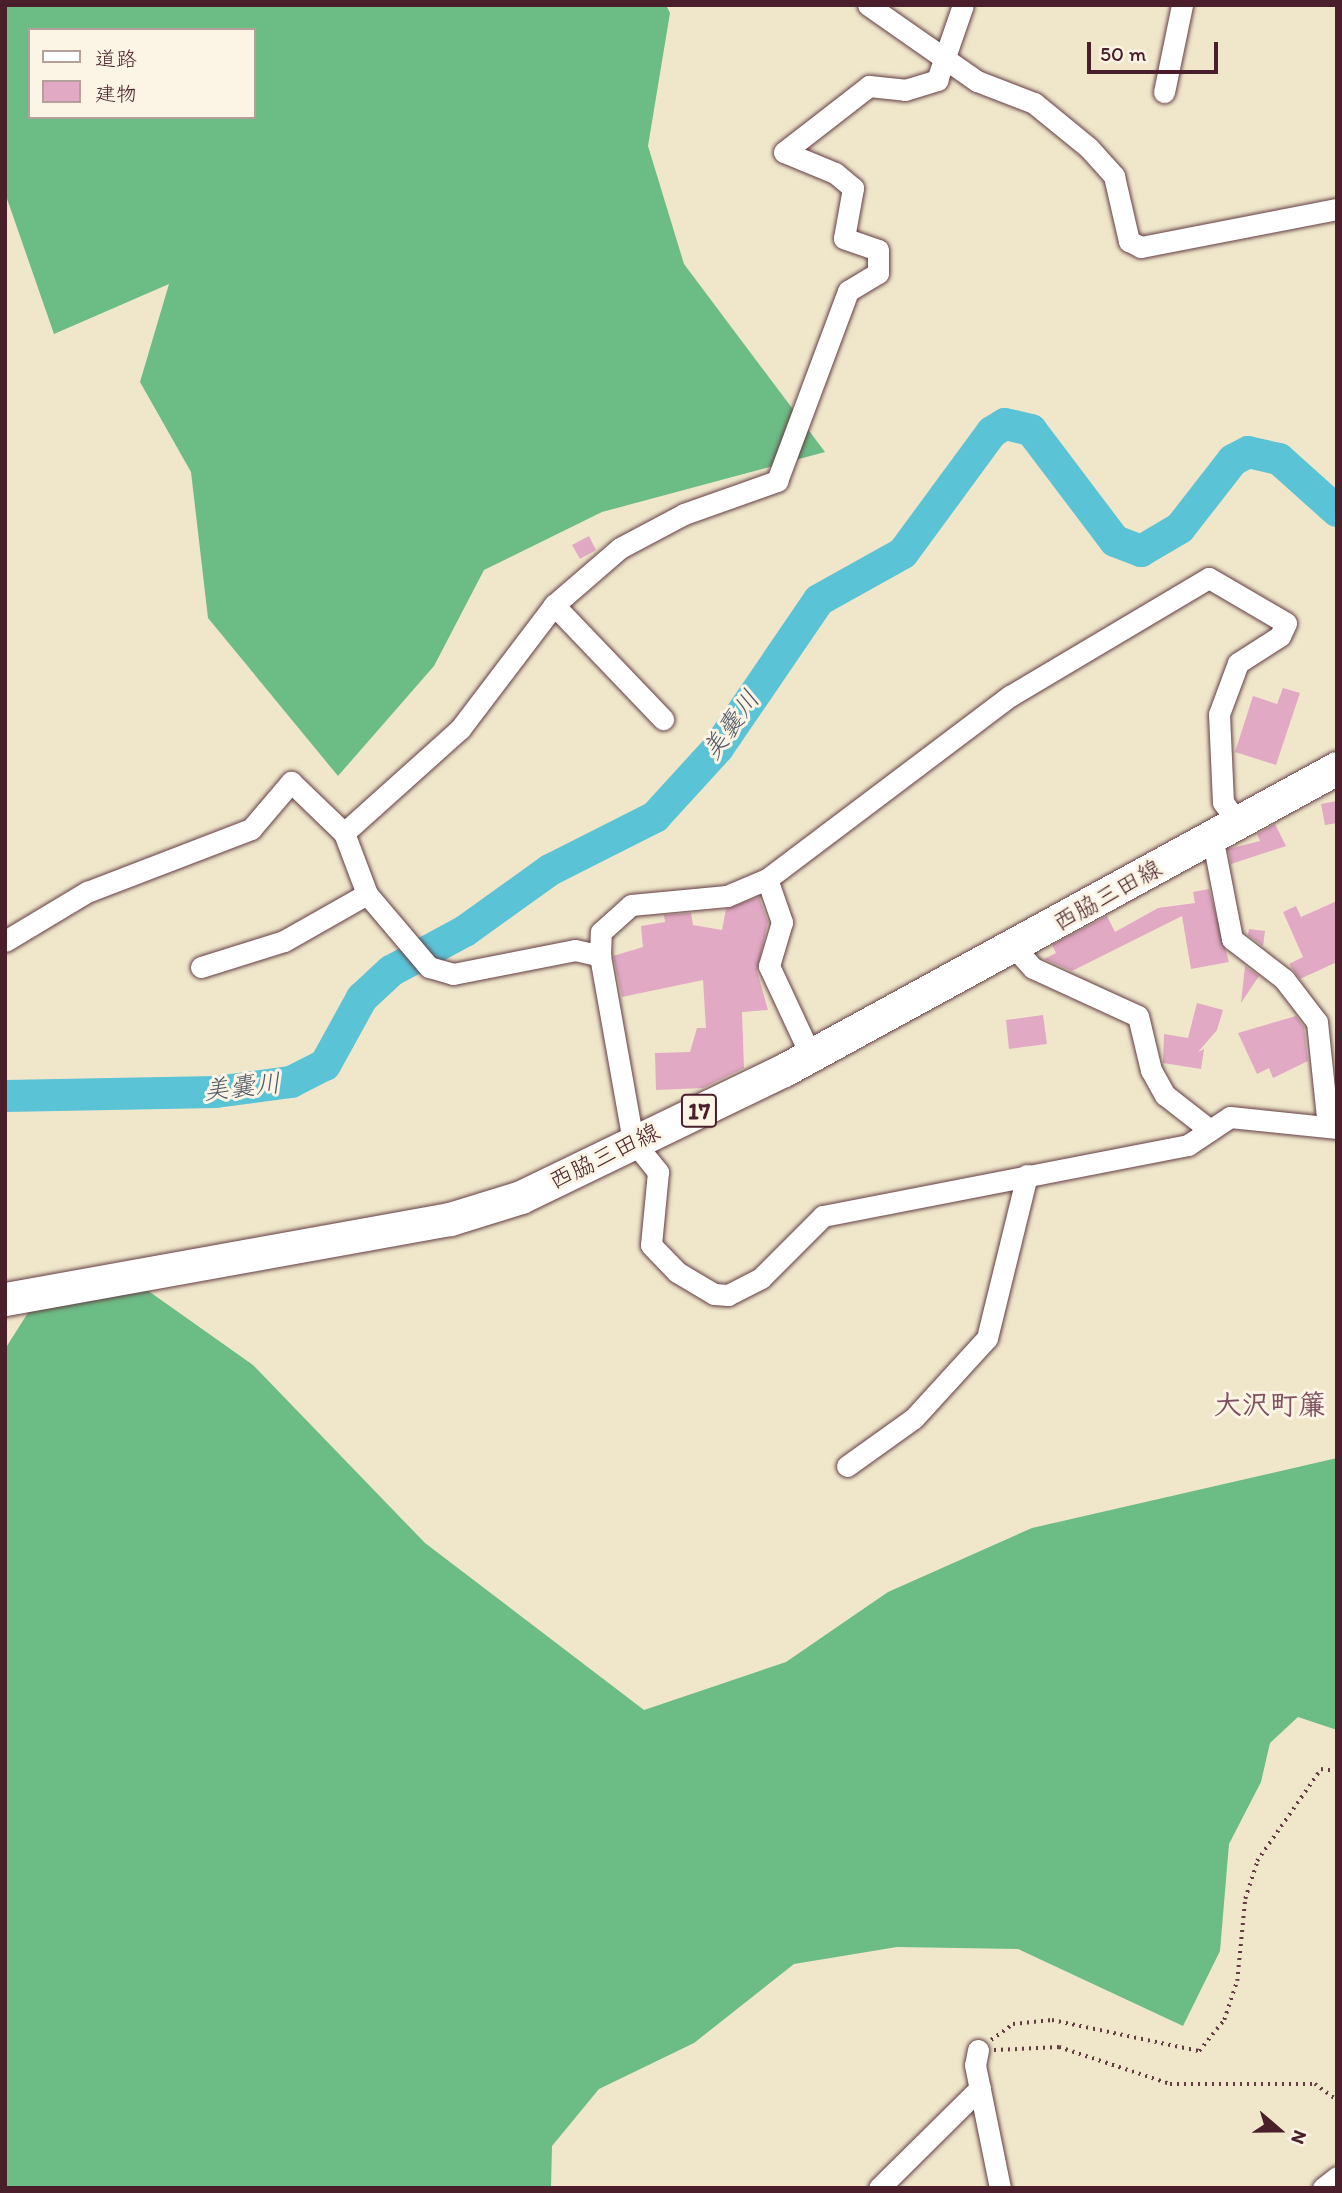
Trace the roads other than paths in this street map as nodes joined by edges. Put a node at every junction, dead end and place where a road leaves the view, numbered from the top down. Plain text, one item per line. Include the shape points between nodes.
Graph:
1 (868, 5) edge
2 (963, 5) edge
3 (1182, 5) edge
4 (946, 60) junction
5 (1164, 92) dead end
6 (1337, 209) edge
7 (554, 606) junction
8 (663, 719) dead end
9 (1337, 768) edge
10 (1224, 829) junction
11 (344, 833) junction
12 (766, 879) junction
13 (367, 894) junction
14 (5, 941) edge
15 (1013, 946) junction
16 (600, 956) junction
17 (201, 967) dead end
18 (811, 1056) junction
19 (1333, 1127) edge
20 (1210, 1130) junction
21 (633, 1141) junction
22 (1027, 1175) junction
23 (5, 1299) edge
24 (847, 1466) dead end
25 (978, 2050) road end
26 (980, 2088) junction
27 (1337, 2177) edge
28 (879, 2188) edge
29 (1000, 2188) edge
30 (1323, 2188) edge

1 - 4 street
2 - 4 street
3 - 5 street
4 - 6 street via 1034,103 1089,148 1114,176 1129,241 1141,247
4 - 7 street via 937,80 905,90 869,86 783,152 835,173 853,188 844,238 877,250 878,273 848,291 777,481 684,514 620,548
7 - 8 street
7 - 11 street via 460,729
9 - 10 main road, 西脇三田線 / 17
10 - 12 street via 1219,714 1238,663 1280,636 1286,623 1209,578 1010,696
10 - 15 main road, 西脇三田線 / 17
10 - 19 street via 1232,939 1284,979 1317,1021
11 - 13 street
11 - 14 street via 291,782 251,829 87,892
12 - 16 street via 727,896 631,905 601,932
12 - 18 street via 782,922 769,966
13 - 16 street via 412,952 429,967 453,974 575,950
13 - 17 street via 284,941
15 - 18 main road, 西脇三田線 / 17
15 - 20 street via 1033,968 1138,1016 1151,1070 1165,1095
16 - 21 street
18 - 21 main road, 西脇三田線 / 17
19 - 20 street via 1248,1115
20 - 22 street via 1188,1145
21 - 22 street via 658,1172 651,1245 677,1272 714,1294 728,1296 761,1278 823,1216
21 - 23 main road, 西脇三田線 / 17 via 521,1197 450,1219
22 - 24 street via 987,1338 915,1418
25 - 26 street
26 - 28 street
26 - 29 street
27 - 30 street

